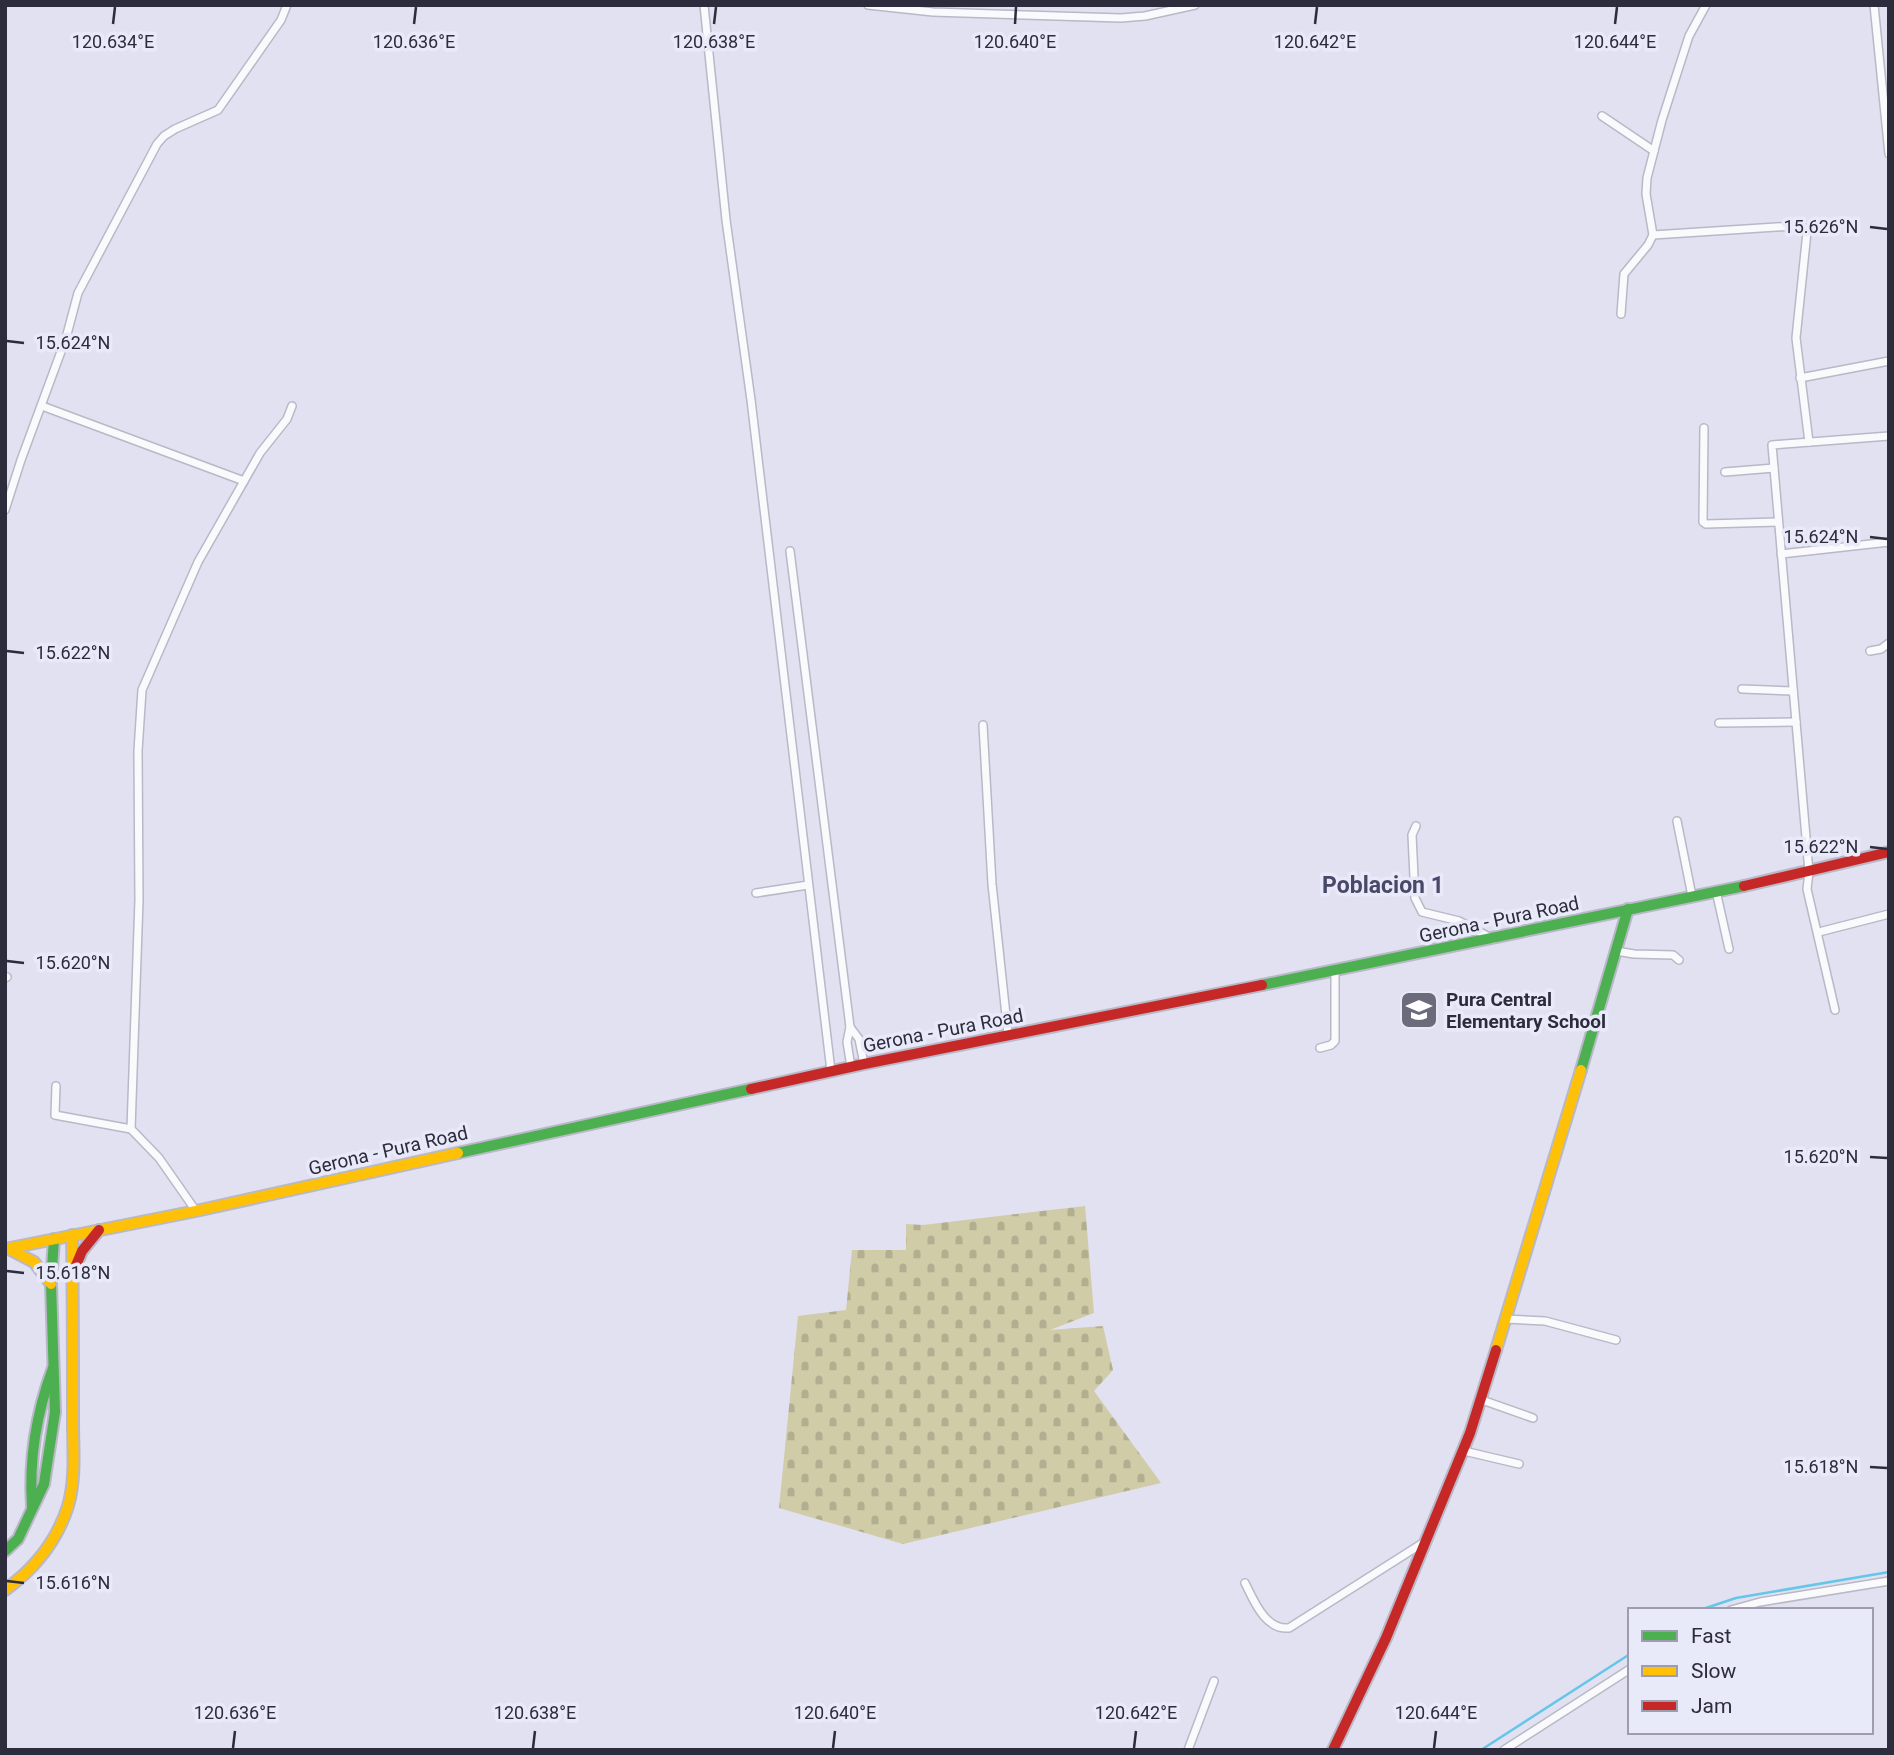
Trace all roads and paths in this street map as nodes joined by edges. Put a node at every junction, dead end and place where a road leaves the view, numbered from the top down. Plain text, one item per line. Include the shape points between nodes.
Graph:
1 (287, 5) edge
2 (704, 5) edge
3 (868, 5) edge
4 (1195, 5) edge
5 (1706, 5) edge
6 (1874, 5) edge
7 (1602, 116) dead end
8 (1654, 151) junction
9 (1889, 154) edge
10 (1653, 236) junction
11 (1621, 314) dead end
12 (1889, 360) edge
13 (1800, 378) junction
14 (42, 406) junction
15 (292, 406) dead end
16 (1704, 428) dead end
17 (1889, 436) edge
18 (1809, 442) junction
19 (1774, 468) junction
20 (1725, 472) dead end
21 (244, 481) junction
22 (5, 510) edge
23 (1778, 522) junction
24 (1889, 542) edge
25 (790, 551) dead end
26 (1780, 554) junction
27 (1889, 643) edge
28 (1870, 651) dead end
29 (1742, 689) dead end
30 (1793, 691) junction
31 (1796, 722) junction
32 (1719, 723) dead end
33 (983, 725) dead end
34 (1677, 821) dead end
35 (1416, 826) dead end
36 (1889, 852) edge
37 (1809, 872) junction
38 (808, 885) junction
39 (1716, 891) junction
40 (756, 893) dead end
41 (1692, 896) junction
42 (1628, 909) junction
43 (1889, 914) edge
44 (1819, 932) junction
45 (1493, 939) junction
46 (1729, 949) dead end
47 (1616, 951) junction
48 (1679, 960) dead end
49 (1335, 971) junction
50 (1835, 1010) dead end
51 (850, 1027) junction
52 (1008, 1034) junction
53 (1320, 1048) dead end
54 (864, 1064) junction
55 (851, 1067) junction
56 (831, 1071) junction
57 (56, 1086) dead end
58 (131, 1129) junction
59 (196, 1211) junction
60 (99, 1230) junction
61 (72, 1235) junction
62 (54, 1239) junction
63 (7, 1249) edge
64 (72, 1275) junction
65 (51, 1284) junction
66 (1505, 1319) junction
67 (1616, 1340) dead end
68 (1482, 1400) junction
69 (1534, 1418) dead end
70 (1464, 1451) junction
71 (1520, 1464) dead end
72 (1427, 1541) junction
73 (5, 1551) edge
74 (1889, 1581) edge
75 (1245, 1583) dead end
76 (5, 1590) edge
77 (1738, 1608) edge
78 (1628, 1670) edge
79 (1214, 1681) dead end
80 (1188, 1750) edge
81 (1333, 1750) edge
82 (1504, 1750) edge

1 - 14 street via 218,110 164,136 157,144 82,283
2 - 38 street
3 - 4 street via 933,12 1121,18
5 - 8 street via 1675,75
6 - 9 street
7 - 8 street
8 - 10 street via 1646,194
10 - 11 street via 1624,274
10 - 13 street via 1805,228 1808,238 1796,338
12 - 13 street
13 - 18 street
14 - 21 street
14 - 22 street
15 - 21 street
16 - 23 street via 1703,522
17 - 18 street
18 - 19 street via 1772,444
19 - 20 street
19 - 23 street
21 - 58 street via 198,562 142,690
23 - 26 street
24 - 26 street
25 - 51 street
26 - 30 street
27 - 28 street
29 - 30 street
30 - 31 street
31 - 32 street
31 - 37 street
33 - 52 street via 992,884
34 - 41 street
35 - 45 street via 1412,835 1417,906 1422,912 1450,918
36 - 37 main road, Gerona - Pura Road
37 - 39 main road, Gerona - Pura Road
37 - 44 street via 1807,889
38 - 40 street
38 - 56 street
39 - 41 main road, Gerona - Pura Road
39 - 46 street
41 - 42 main road, Gerona - Pura Road
42 - 45 main road, Gerona - Pura Road
42 - 47 main road
43 - 44 street
44 - 50 street
45 - 49 main road, Gerona - Pura Road
47 - 48 street via 1673,955
47 - 66 main road
49 - 52 main road, Gerona - Pura Road
49 - 53 street via 1335,1041
51 - 54 street via 859,1039
51 - 55 street
52 - 54 main road, Gerona - Pura Road
54 - 55 main road, Gerona - Pura Road
55 - 56 main road, Gerona - Pura Road
56 - 59 main road, Gerona - Pura Road
57 - 58 street via 55,1115
58 - 59 street via 155,1152
59 - 60 main road, Gerona - Pura Road
60 - 61 main road, Gerona - Pura Road
60 - 64 main road via 82,1251
61 - 62 main road, Gerona - Pura Road
61 - 64 main road
62 - 63 main road, Gerona - Pura Road
62 - 65 main road
63 - 65 main road via 34,1262
64 - 76 main road via 75,1357 68,1503 42,1558
65 - 73 main road via 55,1386 44,1484 27,1524
66 - 67 street via 1545,1321
66 - 68 main road
68 - 69 street
68 - 70 main road
70 - 71 street
70 - 72 main road
72 - 75 street via 1289,1628 1281,1629 1266,1619
72 - 81 main road
74 - 77 street
78 - 82 street
79 - 80 street

